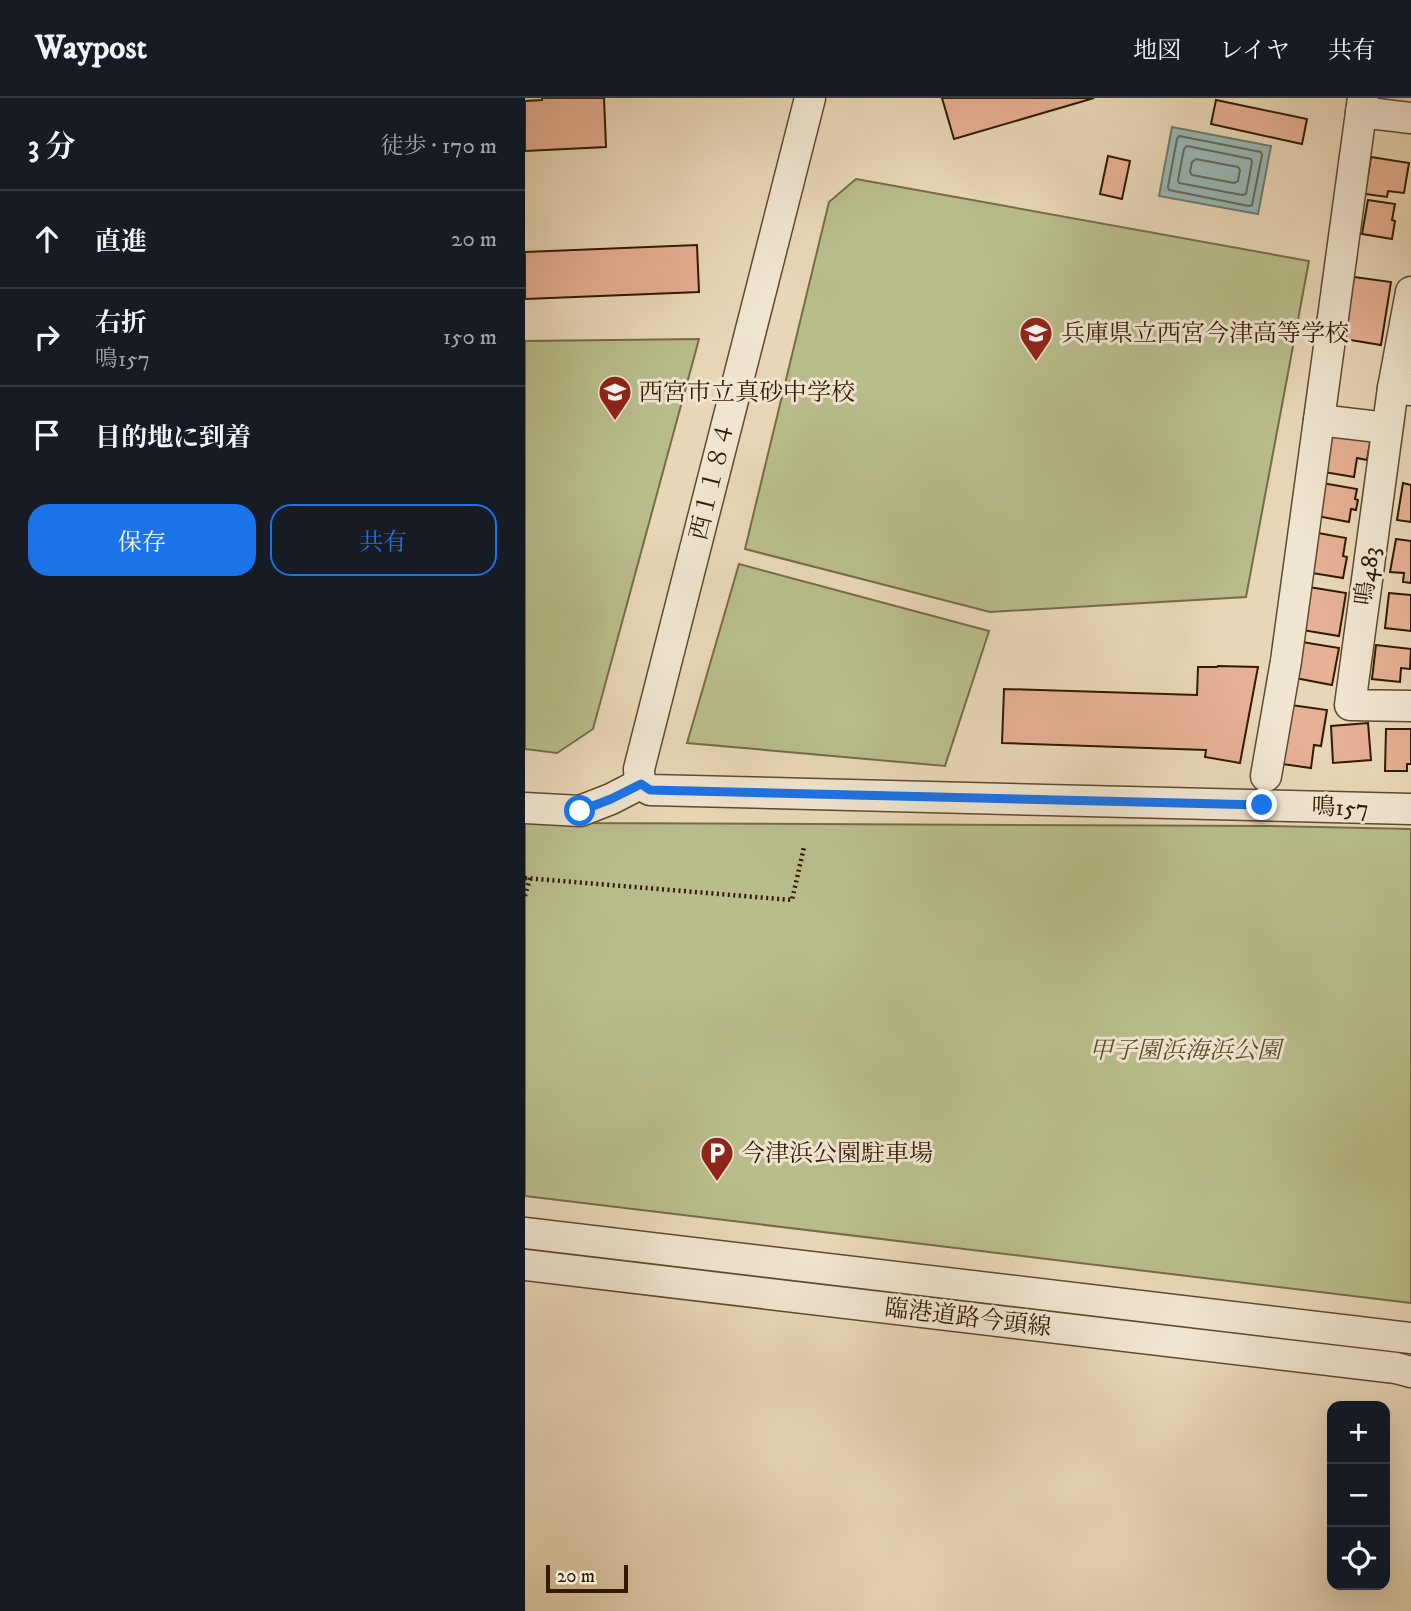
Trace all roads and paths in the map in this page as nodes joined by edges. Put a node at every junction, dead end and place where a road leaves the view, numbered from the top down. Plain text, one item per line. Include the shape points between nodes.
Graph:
1 (810, 98) edge
2 (1362, 105) edge
3 (1411, 118) edge
4 (1411, 292) edge
5 (1402, 389) edge
6 (1319, 420) junction
7 (1387, 428) junction
8 (1411, 706) edge
9 (1266, 776) dead end
10 (641, 784) junction
11 (525, 808) edge
12 (1411, 809) edge
13 (804, 847) dead end
14 (527, 878) edge
15 (525, 896) edge
16 (525, 1233) edge
17 (525, 1265) edge
18 (1411, 1338) edge
19 (1411, 1372) edge

1 - 10 street, 西１１８４ via 639,769
2 - 3 street
2 - 6 street
4 - 5 street, 鳴483
5 - 7 street, 鳴483
6 - 7 street
6 - 9 street
7 - 8 street, 鳴483 via 1350,705
10 - 11 street via 580,811
10 - 12 street, 鳴157 via 650,790
13 - 14 path via 792,900
14 - 15 path
16 - 18 street, 臨港道路今頭線
17 - 19 street, 臨港道路今頭線

